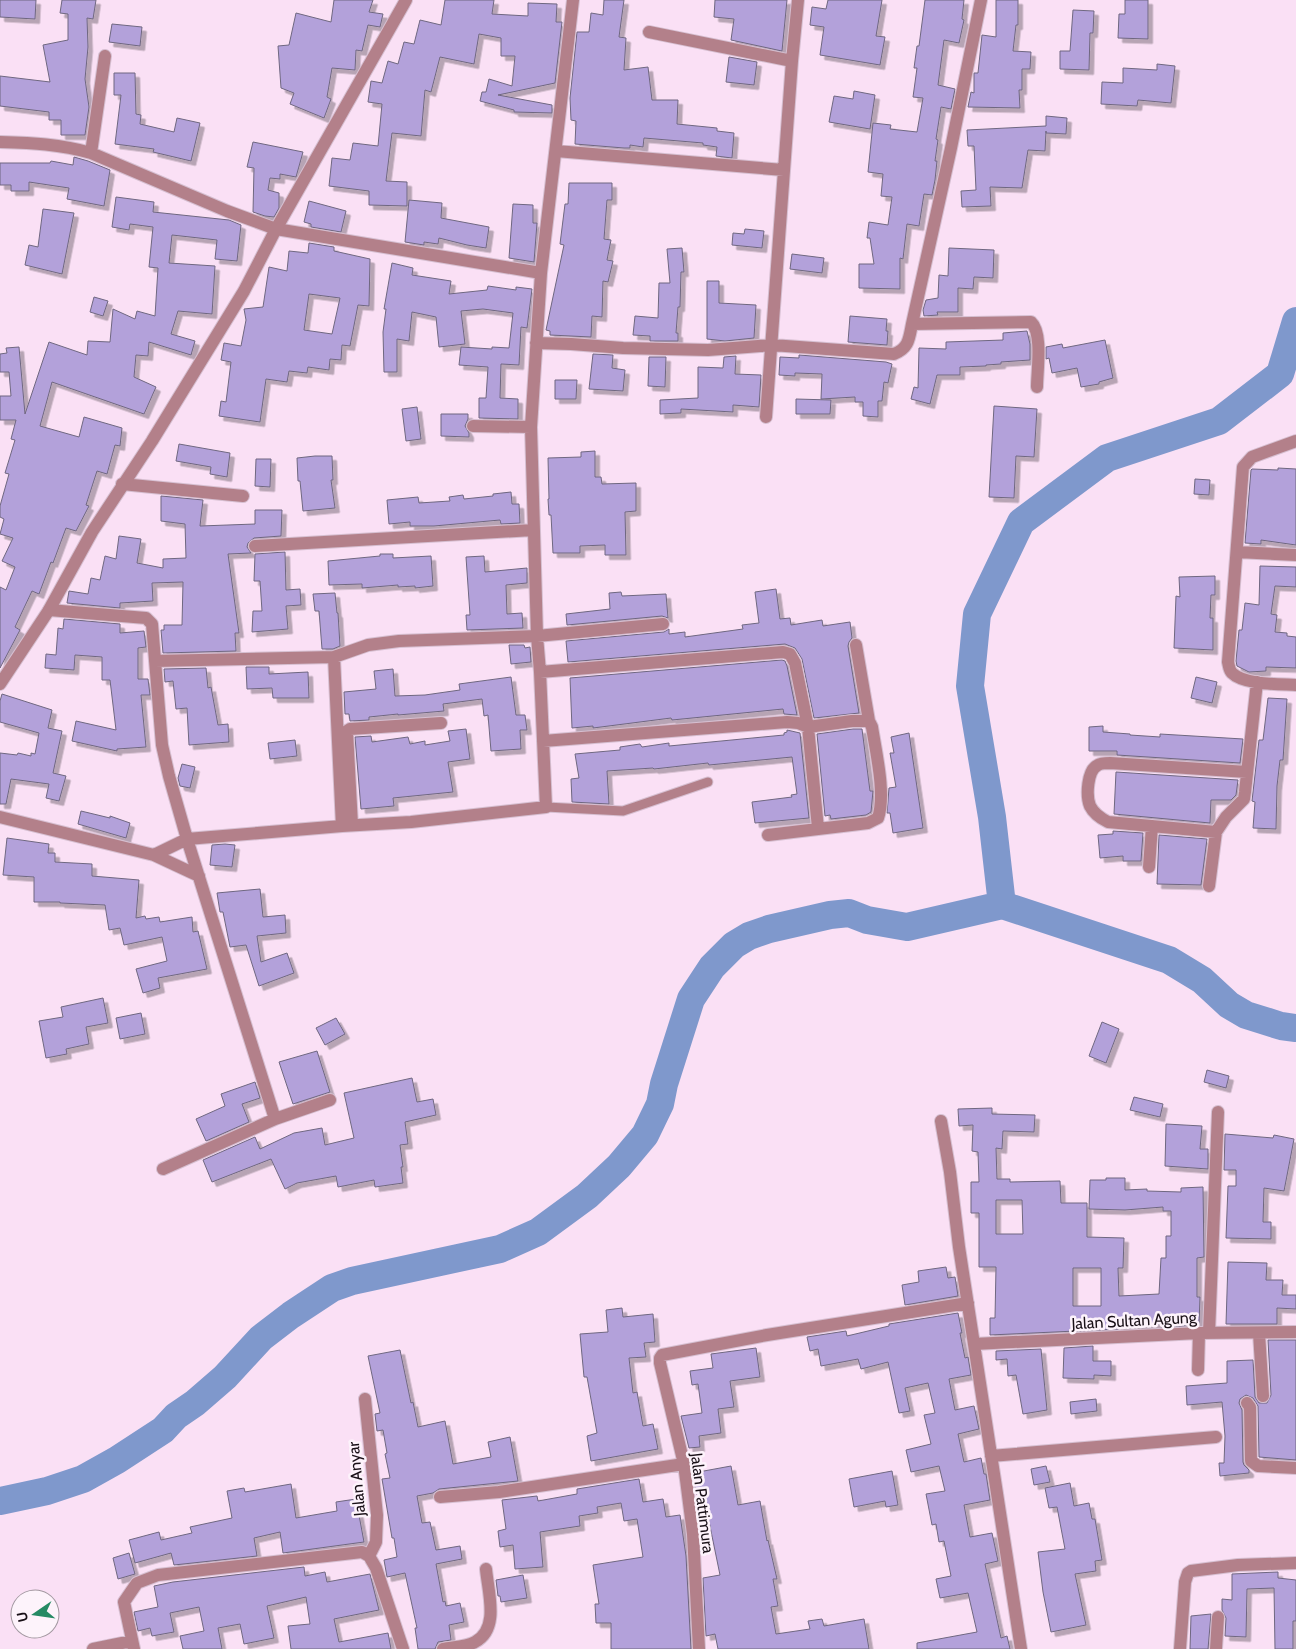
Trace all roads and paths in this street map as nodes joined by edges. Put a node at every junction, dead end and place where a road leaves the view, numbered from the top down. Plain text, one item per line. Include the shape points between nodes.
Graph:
1 (406, 0) edge
2 (573, 0) edge
3 (798, 0) edge
4 (981, 0) edge
5 (649, 32) dead end
6 (105, 56) dead end
7 (792, 61) junction
8 (0, 142) edge
9 (556, 152) junction
10 (91, 153) junction
11 (784, 170) junction
12 (276, 229) junction
13 (540, 273) junction
14 (912, 324) junction
15 (536, 344) junction
16 (772, 345) junction
17 (1037, 388) dead end
18 (766, 418) dead end
19 (473, 426) dead end
20 (531, 428) junction
21 (1296, 441) edge
22 (122, 484) junction
23 (243, 496) dead end
24 (533, 530) junction
25 (255, 546) dead end
26 (1237, 552) junction
27 (1296, 554) edge
28 (49, 610) junction
29 (664, 624) dead end
30 (537, 636) junction
31 (856, 645) dead end
32 (334, 657) junction
33 (155, 661) junction
34 (540, 672) junction
35 (1257, 682) junction
36 (0, 684) edge
37 (1296, 685) edge
38 (869, 722) junction
39 (441, 723) dead end
40 (808, 727) junction
41 (544, 741) junction
42 (1247, 772) junction
43 (708, 782) dead end
44 (546, 807) junction
45 (0, 817) edge
46 (347, 825) junction
47 (1152, 826) junction
48 (818, 828) junction
49 (1216, 832) junction
50 (768, 835) dead end
51 (187, 839) junction
52 (154, 855) junction
53 (1149, 866) dead end
54 (200, 876) junction
55 (1209, 886) dead end
56 (330, 1100) dead end
57 (1218, 1112) dead end
58 (275, 1119) junction
59 (941, 1121) dead end
60 (163, 1169) dead end
61 (968, 1303) junction
62 (1259, 1332) junction
63 (1296, 1332) edge
64 (1204, 1333) junction
65 (974, 1344) junction
66 (1198, 1370) dead end
67 (1264, 1396) dead end
68 (365, 1399) dead end
69 (1247, 1403) dead end
70 (1216, 1437) dead end
71 (992, 1456) junction
72 (684, 1464) junction
73 (1296, 1468) edge
74 (440, 1497) dead end
75 (369, 1556) junction
76 (1296, 1563) edge
77 (486, 1569) dead end
78 (1218, 1617) dead end
79 (133, 1645) edge
80 (93, 1649) edge
81 (403, 1649) edge
82 (443, 1649) edge
83 (699, 1649) edge
84 (1021, 1649) edge
85 (1180, 1649) edge
86 (1216, 1649) edge

1 - 12 street
2 - 9 street
3 - 7 street
4 - 14 street
5 - 7 street
6 - 10 street
7 - 11 street
8 - 10 street via 51,144
9 - 11 street
9 - 13 street
10 - 12 street
11 - 16 street
12 - 13 street
12 - 22 street via 244,291
13 - 15 street
14 - 16 street via 906,347 894,354
14 - 17 street via 1031,322 1036,327 1038,340
15 - 16 street via 708,350
15 - 20 street
16 - 18 street
19 - 20 street
20 - 24 street
21 - 26 street via 1252,457 1243,467
22 - 23 street
22 - 28 street
24 - 25 street
24 - 30 street
26 - 27 street
26 - 35 street via 1228,662 1233,674
28 - 33 street via 146,618 153,627
28 - 36 street
29 - 30 street
30 - 32 street via 368,644
30 - 34 street
31 - 38 street
32 - 33 street
32 - 46 street
33 - 51 street via 162,746
34 - 40 street via 782,652 790,654 795,663
34 - 41 street
35 - 37 street
35 - 42 street
38 - 40 street
38 - 48 street via 881,795 878,818 868,823
39 - 46 street via 347,731
40 - 41 street via 787,722
40 - 48 street
41 - 44 street
42 - 47 street via 1098,764 1091,771 1088,792 1090,805 1098,817 1108,822
42 - 49 street via 1244,799
43 - 44 lane via 623,811
44 - 46 street via 411,822
45 - 52 street
46 - 51 street
47 - 49 street
47 - 53 street
48 - 50 street
49 - 55 street
51 - 52 street
51 - 54 street
52 - 54 street
54 - 58 street
56 - 58 street
57 - 64 street
58 - 60 street
59 - 61 street
61 - 65 street
61 - 72 street, Jalan Pattimura via 662,1355 660,1363
62 - 63 street, Jalan Sultan Agung
62 - 64 street, Jalan Sultan Agung
62 - 67 street
64 - 65 street, Jalan Sultan Agung
64 - 66 street
65 - 71 street
68 - 75 street, Jalan Anyar via 377,1515 376,1542
69 - 73 street via 1250,1407 1250,1461 1258,1466
70 - 71 street
71 - 84 street
72 - 74 street via 499,1492
72 - 83 street, Jalan Pattimura via 693,1534
75 - 79 street via 362,1552 158,1575 137,1583 124,1602
75 - 81 street
76 - 85 street via 1238,1564 1190,1571 1185,1582
77 - 82 street via 491,1616 484,1635 473,1643
78 - 86 street
79 - 80 street

